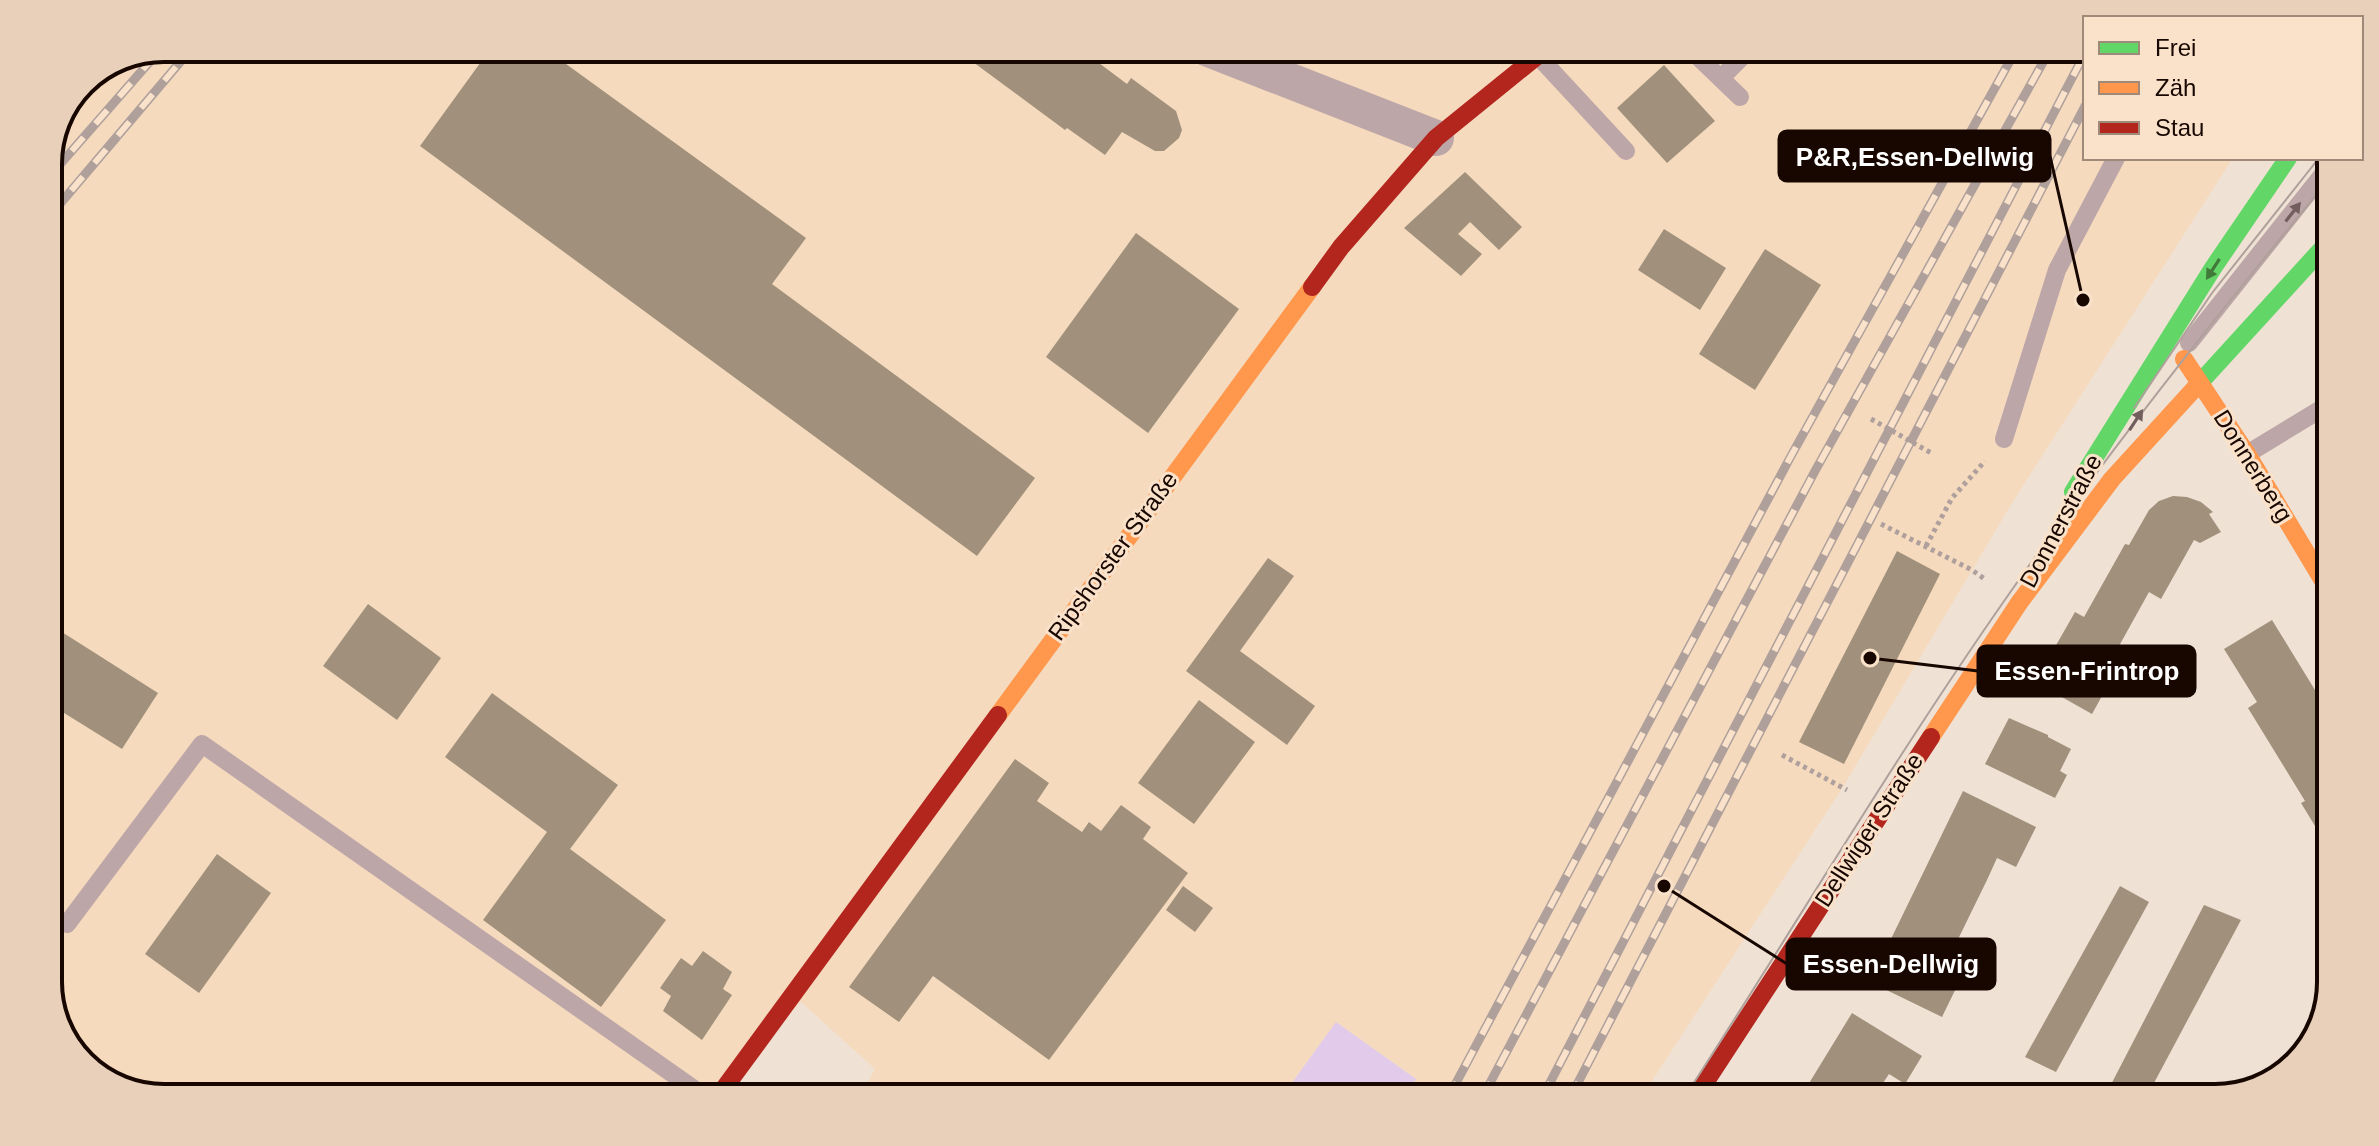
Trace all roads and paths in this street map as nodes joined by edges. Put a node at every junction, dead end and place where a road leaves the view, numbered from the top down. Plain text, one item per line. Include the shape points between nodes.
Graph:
1 (1242, 62) edge
2 (1531, 62) edge
3 (1551, 62) edge
4 (1704, 62) edge
5 (1737, 62) edge
6 (1721, 78) junction
7 (1740, 97) dead end
8 (1436, 138) junction
9 (1626, 151) dead end
10 (2115, 160) edge
11 (2287, 160) edge
12 (2317, 182) edge
13 (2317, 254) edge
14 (2169, 337) junction
15 (2181, 353) junction
16 (2199, 381) junction
17 (2317, 412) edge
18 (1871, 419) dead end
19 (2004, 439) joint
20 (1933, 454) dead end
21 (2247, 454) junction
22 (1881, 524) dead end
23 (1926, 546) junction
24 (2317, 571) edge
25 (2019, 603) junction
26 (1782, 755) dead end
27 (1881, 813) junction
28 (67, 924) dead end
29 (687, 1084) edge
30 (727, 1084) edge
31 (1704, 1084) edge

1 - 8 street
2 - 8 street, Ripshorster Straße
3 - 9 lane
4 - 6 lane
5 - 6 lane
6 - 7 lane
8 - 30 street, Ripshorster Straße via 1341,247
10 - 19 lane via 2057,270
11 -> 14 street, Donnerstraße
15 -> 12 lane
13 - 16 street, Donnerstraße
14 - 15 street, Donnerberg
14 - 25 street, Donnerstraße via 2079,480
15 - 16 street, Donnerberg
25 -> 15 lane
16 - 21 street, Donnerberg
16 - 25 street, Donnerstraße via 2112,479
17 - 21 lane
18 - 20 path, bridge
19 - 23 path via 1952,498
21 - 24 street, Donnerberg
22 - 23 path
23 - 25 path
25 - 27 street, Dellwiger Straße
26 - 27 path
27 - 31 street, Dellwiger Straße
28 - 29 lane via 202,744

